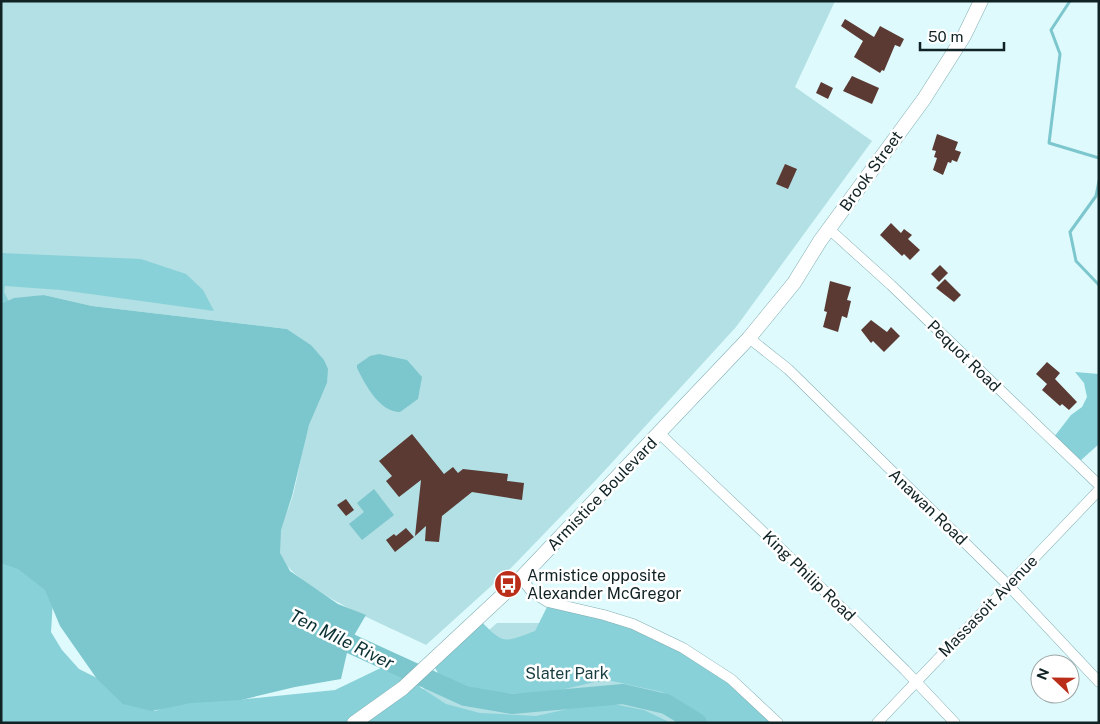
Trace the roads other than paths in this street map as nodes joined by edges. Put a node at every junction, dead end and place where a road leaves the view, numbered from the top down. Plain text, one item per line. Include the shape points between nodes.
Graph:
1 (981, 1) edge
2 (829, 229) junction
3 (751, 337) junction
4 (660, 434) junction
5 (1099, 485) edge
6 (1099, 490) edge
7 (522, 578) junction
8 (1008, 585) junction
9 (916, 682) junction
10 (1099, 682) edge
11 (403, 688) junction
12 (354, 723) edge
13 (373, 723) edge
14 (778, 723) edge
15 (877, 723) edge
16 (955, 723) edge

1 - 2 main road, Brook Street via 964,36 924,99
2 - 3 main road, Brook Street via 794,283
2 - 5 street, Pequot Road
3 - 4 main road, Armistice Boulevard
3 - 8 street, Anawan Road
4 - 7 main road, Armistice Boulevard
4 - 9 street, King Philip Road
6 - 8 street, Massasoit Avenue
7 - 11 main road, Armistice Boulevard
7 - 14 street via 532,592 548,602 604,614 683,648 731,679
8 - 9 street, Massasoit Avenue
8 - 10 street, Anawan Road
9 - 15 street, Massasoit Avenue
9 - 16 street, King Philip Road
11 - 12 main road, Armistice Boulevard
11 - 13 main road, Armistice Boulevard

